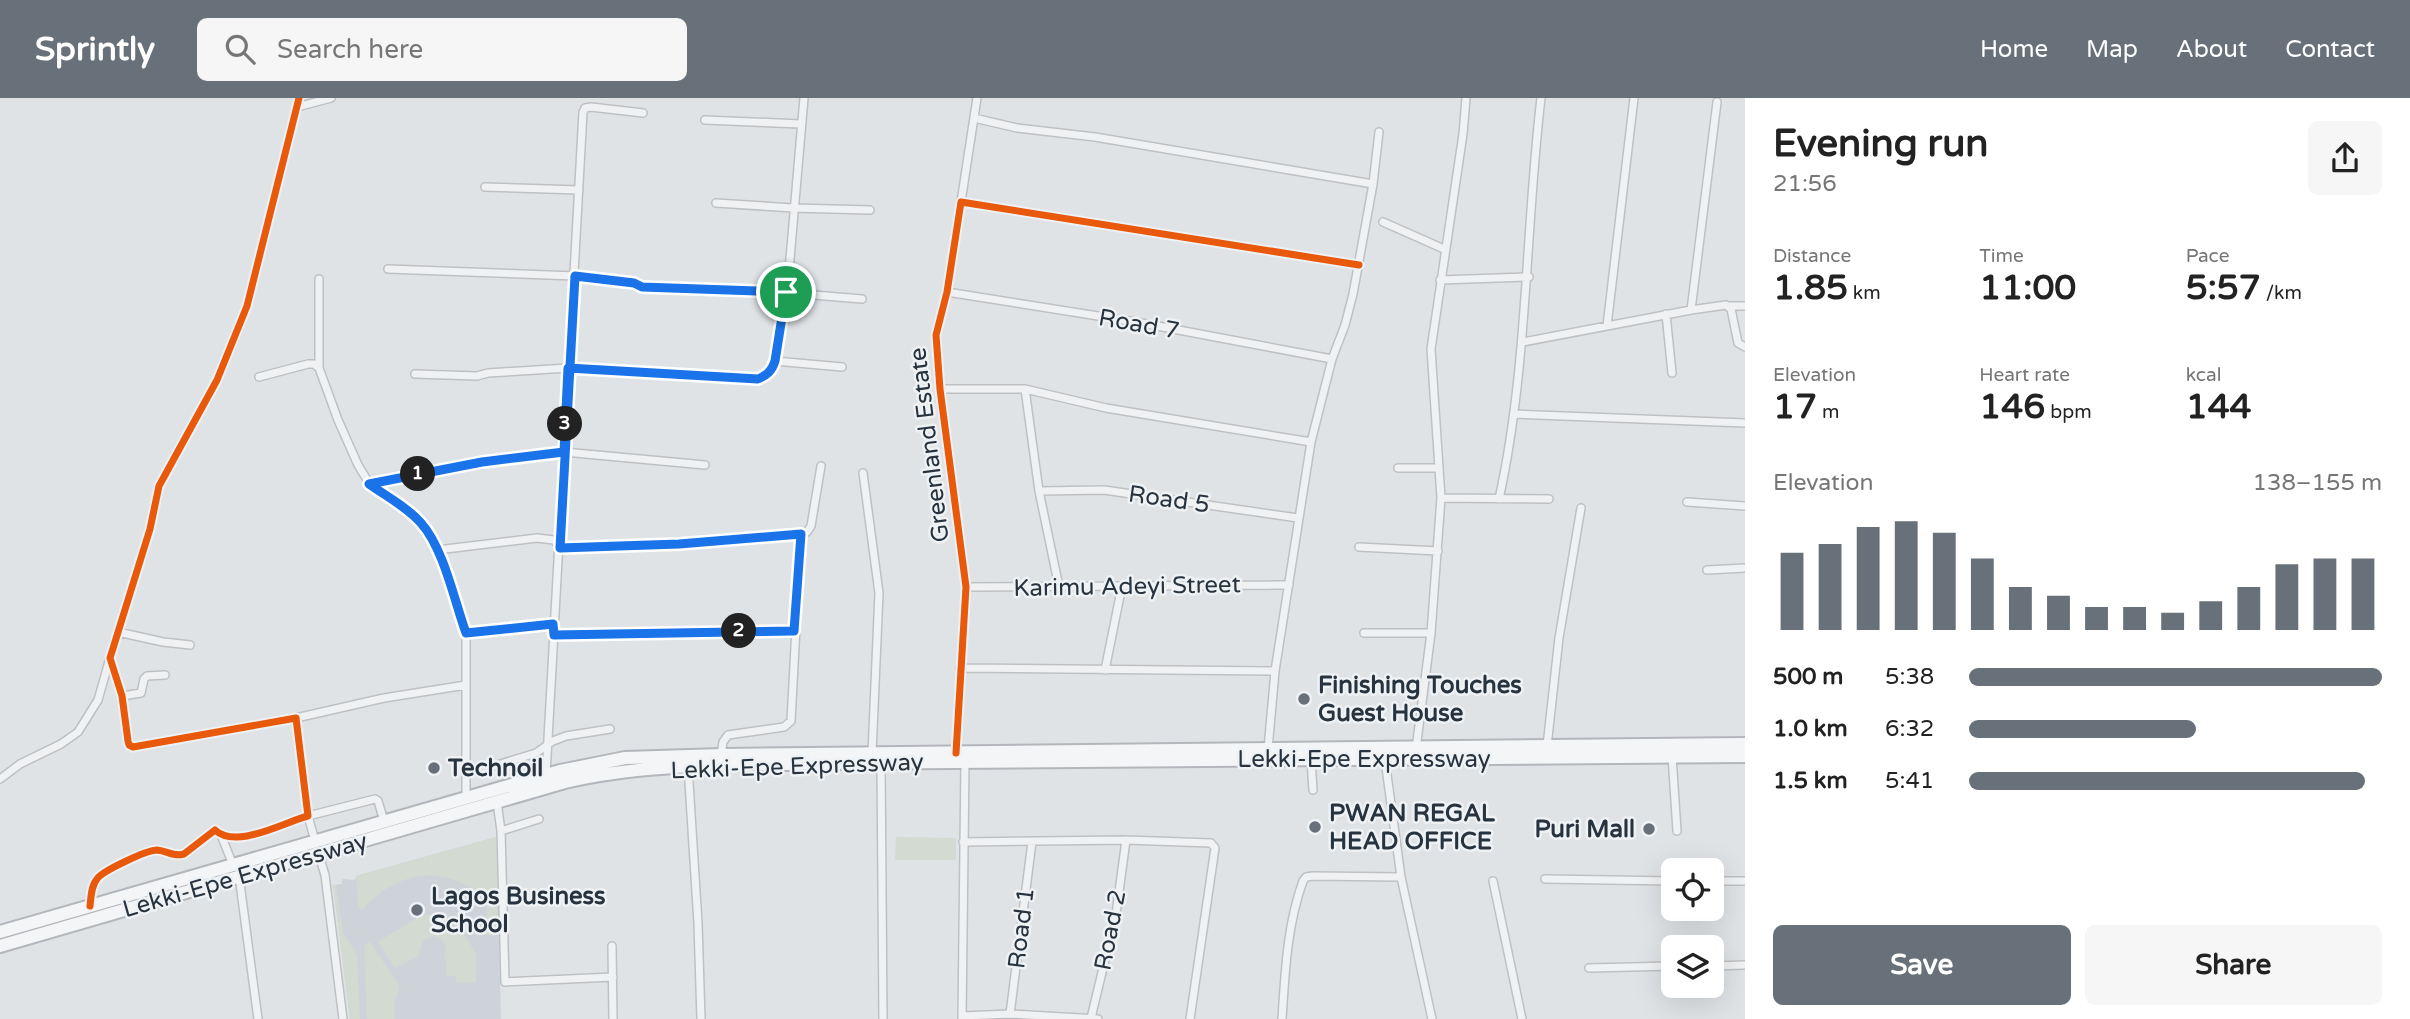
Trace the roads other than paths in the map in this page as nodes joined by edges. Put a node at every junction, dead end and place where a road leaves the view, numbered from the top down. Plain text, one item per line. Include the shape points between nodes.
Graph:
1 (299, 98) edge
2 (331, 98) edge
3 (804, 98) edge
4 (977, 98) edge
5 (1466, 98) edge
6 (1541, 98) edge
7 (1634, 98) edge
8 (1717, 102) dead end
9 (297, 107) junction
10 (643, 113) dead end
11 (974, 118) junction
12 (705, 120) dead end
13 (801, 124) junction
14 (1379, 132) dead end
15 (1373, 184) junction
16 (485, 187) dead end
17 (579, 190) junction
18 (961, 202) junction
19 (716, 203) dead end
20 (793, 208) junction
21 (870, 210) dead end
22 (1383, 222) dead end
23 (1444, 249) junction
24 (1359, 265) junction
25 (388, 270) dead end
26 (575, 276) junction
27 (1528, 278) junction
28 (319, 279) dead end
29 (1440, 280) junction
30 (786, 292) junction
31 (947, 292) junction
32 (862, 299) dead end
33 (1730, 306) junction
34 (1745, 306) edge
35 (1691, 310) junction
36 (1666, 314) junction
37 (1606, 326) junction
38 (1522, 342) junction
39 (1745, 347) edge
40 (1332, 359) junction
41 (775, 361) junction
42 (842, 367) dead end
43 (319, 368) junction
44 (568, 368) junction
45 (1672, 373) dead end
46 (415, 374) dead end
47 (259, 377) dead end
48 (1025, 388) junction
49 (940, 389) junction
50 (1514, 414) junction
51 (1745, 423) edge
52 (1311, 442) junction
53 (564, 452) junction
54 (705, 465) dead end
55 (821, 466) dead end
56 (1398, 468) dead end
57 (1439, 468) junction
58 (863, 472) dead end
59 (369, 484) junction
60 (1039, 491) junction
61 (1441, 498) junction
62 (1499, 499) junction
63 (1549, 499) dead end
64 (1687, 502) dead end
65 (1745, 506) edge
66 (1581, 508) dead end
67 (1298, 518) junction
68 (801, 534) junction
69 (1359, 547) dead end
70 (560, 548) junction
71 (437, 550) junction
72 (1438, 551) junction
73 (1745, 568) edge
74 (1707, 570) dead end
75 (1289, 585) junction
76 (1122, 586) junction
77 (966, 587) junction
78 (1059, 587) junction
79 (553, 624) junction
80 (794, 631) junction
81 (118, 632) junction
82 (466, 633) junction
83 (1364, 633) dead end
84 (1431, 633) junction
85 (554, 635) junction
86 (190, 645) dead end
87 (110, 658) junction
88 (960, 668) junction
89 (1105, 670) junction
90 (1275, 671) junction
91 (165, 675) dead end
92 (466, 685) junction
93 (122, 696) junction
94 (296, 718) junction
95 (610, 729) dead end
96 (548, 744) junction
97 (1745, 744) edge
98 (1547, 746) junction
99 (1268, 749) junction
100 (1416, 749) junction
101 (721, 755) junction
102 (1060, 756) junction
103 (1745, 756) edge
104 (960, 757) junction
105 (1672, 757) junction
106 (876, 758) junction
107 (1311, 760) junction
108 (1385, 760) junction
109 (491, 767) dead end
110 (688, 767) junction
111 (546, 775) junction
112 (0, 779) edge
113 (1312, 790) dead end
114 (466, 798) junction
115 (496, 802) junction
116 (308, 816) junction
117 (539, 819) dead end
118 (384, 821) junction
119 (501, 831) junction
120 (1677, 831) dead end
121 (221, 835) junction
122 (1126, 840) junction
123 (315, 841) junction
124 (963, 842) junction
125 (1032, 842) junction
126 (314, 855) junction
127 (236, 871) junction
128 (1402, 877) junction
129 (1545, 879) dead end
130 (1493, 881) dead end
131 (1661, 881) edge
132 (1724, 881) edge
133 (1745, 881) edge
134 (90, 906) junction
135 (0, 932) edge
136 (0, 946) edge
137 (612, 946) dead end
138 (1745, 965) edge
139 (1661, 966) edge
140 (1724, 966) edge
141 (1589, 968) dead end
142 (613, 977) junction
143 (1010, 1014) junction
144 (962, 1017) edge
145 (1091, 1018) edge
146 (258, 1019) edge
147 (343, 1019) edge
148 (613, 1019) edge
149 (701, 1019) edge
150 (883, 1019) edge
151 (1098, 1019) edge
152 (1190, 1019) edge
153 (1282, 1019) edge
154 (1432, 1019) edge
155 (1522, 1019) edge

1 - 9 street
2 - 9 street
3 - 13 street
4 - 11 street, Greenland Estate
5 - 23 street
6 - 27 street
7 - 37 street
8 - 35 street
9 - 81 street via 247,306 217,380 159,486
10 - 17 street via 585,108
11 - 15 street
11 - 18 street, Greenland Estate
12 - 13 street
13 - 20 street
14 - 15 street
15 - 24 street
16 - 17 street
17 - 26 street
18 - 24 street
18 - 31 street, Greenland Estate
19 - 20 street
20 - 21 street
20 - 30 street
22 - 23 street
23 - 29 street
24 - 40 street
25 - 26 street
26 - 30 street via 642,287
26 - 44 street
27 - 29 street
27 - 38 street
28 - 43 street
29 - 57 street via 1431,356
30 - 32 street
30 - 41 street
31 - 40 street, Road 7
31 - 49 street, Greenland Estate via 936,335
33 - 34 street
33 - 35 street
33 - 39 street via 1737,341
35 - 36 street
36 - 37 street
36 - 45 street
37 - 38 street
38 - 50 street
40 - 52 street
41 - 42 street
41 - 44 street via 758,379
43 - 47 street via 308,364
43 - 59 street
44 - 46 street via 477,376
44 - 53 street
48 - 49 street
48 - 52 street via 1106,408
48 - 60 street
49 - 77 street, Greenland Estate
50 - 51 street
50 - 62 street
52 - 67 street
53 - 54 street
53 - 59 street
53 - 70 street
55 - 68 street via 811,526
56 - 57 street
57 - 61 street
58 - 106 street via 879,593
59 - 71 street via 414,516
60 - 67 street, Road 5 via 1104,490
60 - 78 street
61 - 62 street
61 - 72 street
62 - 63 street
64 - 65 street
66 - 98 street
67 - 75 street
68 - 70 street
68 - 80 street
69 - 72 street
70 - 71 street via 547,538
70 - 79 street
71 - 82 street
72 - 84 street
73 - 74 street
75 - 76 street, Karimu Adeyi Street
75 - 90 street
76 - 78 street, Karimu Adeyi Street
76 - 89 street
77 - 78 street, Karimu Adeyi Street
77 - 88 street, Greenland Estate
79 - 82 street
79 - 85 street
80 - 85 street
80 - 101 street via 791,721 784,727 728,735
81 - 86 street
81 - 87 street
82 - 92 street
83 - 84 street
84 - 100 street
85 - 96 street
87 - 93 street
87 - 112 street via 98,700 78,732
88 - 89 street
88 - 104 street, Greenland Estate
89 - 90 street
90 - 99 street
91 - 93 street via 147,676 141,693
92 - 94 street
92 - 114 street
93 - 94 street via 128,741 133,747
94 - 116 street
95 - 96 street via 566,736
96 - 109 street via 536,753
96 - 111 street
97 - 98 highway, Lekki-Epe Expressway
98 - 100 highway, Lekki-Epe Expressway
99 - 100 highway, Lekki-Epe Expressway
99 - 102 highway, Lekki-Epe Expressway
101 - 106 highway, Lekki-Epe Expressway
101 - 111 highway, Lekki-Epe Expressway via 625,758
102 - 104 highway, Lekki-Epe Expressway
102 - 107 highway, Lekki-Epe Expressway
103 - 105 highway, Lekki-Epe Expressway
104 - 106 highway, Lekki-Epe Expressway
104 - 124 street, Greenland Estate
105 - 108 highway, Lekki-Epe Expressway
105 - 120 street
106 - 110 highway, Lekki-Epe Expressway
106 - 150 street
107 - 108 highway, Lekki-Epe Expressway
107 - 113 street
108 - 128 street
110 - 115 highway, Lekki-Epe Expressway via 590,776
110 - 149 street
111 - 114 highway, Lekki-Epe Expressway
114 - 118 highway, Lekki-Epe Expressway
115 - 119 street
115 - 126 highway, Lekki-Epe Expressway
116 - 118 street via 374,799
116 - 121 street via 262,833
116 - 123 street
117 - 119 street
118 - 123 highway, Lekki-Epe Expressway
119 - 142 street via 505,982
121 - 127 street
121 - 134 street via 215,830 178,856 144,851 99,876
122 - 125 street
122 - 145 street, Road 2 via 1116,914
122 - 152 street via 1208,842 1215,848
123 - 127 highway, Lekki-Epe Expressway
124 - 125 street
124 - 144 street, Greenland Estate
125 - 143 street, Road 1
126 - 127 highway, Lekki-Epe Expressway
126 - 147 street via 324,875
127 - 134 highway, Lekki-Epe Expressway
127 - 136 highway, Lekki-Epe Expressway
127 - 146 street
128 - 153 street via 1306,877 1288,944
128 - 154 street
129 - 131 street
130 - 155 street
132 - 133 street
134 - 135 highway, Lekki-Epe Expressway
137 - 142 street
138 - 140 street
139 - 141 street
142 - 148 street
143 - 144 street
143 - 145 street
145 - 151 street

